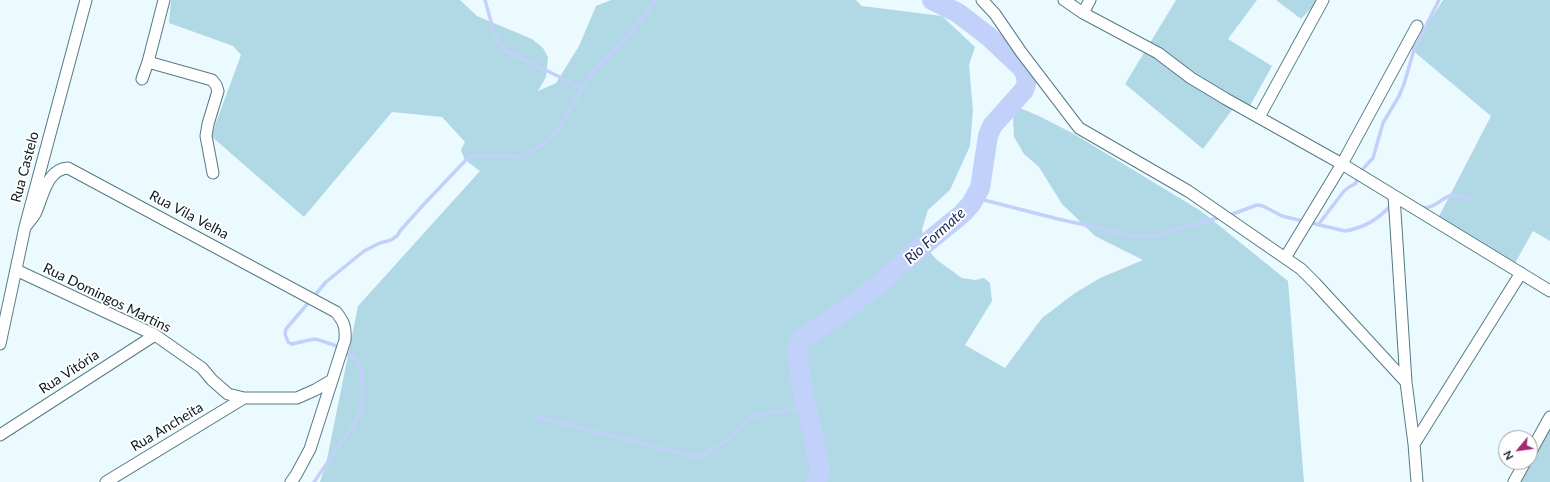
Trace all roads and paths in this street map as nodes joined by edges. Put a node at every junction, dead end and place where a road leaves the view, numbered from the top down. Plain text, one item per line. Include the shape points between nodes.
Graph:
1 (86, 0) edge
2 (164, 0) edge
3 (982, 0) edge
4 (1064, 0) edge
5 (1090, 0) edge
6 (1323, 0) edge
7 (1083, 13) junction
8 (1417, 26) dead end
9 (148, 62) junction
10 (142, 79) dead end
11 (1259, 117) junction
12 (1342, 164) junction
13 (213, 173) dead end
14 (1394, 196) junction
15 (25, 227) junction
16 (1285, 258) junction
17 (16, 270) junction
18 (1521, 273) junction
19 (1550, 290) edge
20 (155, 335) junction
21 (0, 344) edge
22 (332, 380) junction
23 (1406, 382) junction
24 (244, 398) junction
25 (1550, 417) edge
26 (0, 435) edge
27 (1538, 439) edge
28 (1414, 444) junction
29 (1521, 470) edge
30 (106, 482) edge
31 (291, 482) edge
32 (1417, 482) edge
33 (1514, 482) edge

1 - 15 street, Rua Castelo
2 - 9 street
3 - 16 street via 1079,128 1188,190
4 - 7 street
5 - 7 street
6 - 11 street
7 - 11 street via 1158,53 1191,78
8 - 12 street
9 - 10 street
9 - 13 street via 212,80 216,85 218,91 206,136
11 - 12 street
12 - 14 street
12 - 16 street
14 - 18 street
14 - 23 street
15 - 17 street, Rua Castelo
15 - 22 street, Rua Vila Velha via 34,215 48,182 56,172 68,168 336,312 346,328 345,340
16 - 23 street via 1315,283
17 - 20 street, Rua Domingos Martins
17 - 21 street, Rua Castelo
18 - 19 street
18 - 28 street
20 - 24 street, Rua Domingos Martins via 202,368 228,394
20 - 26 street, Rua Vitória
22 - 24 street, Rua Domingos Martins via 297,398
22 - 31 street via 310,449
23 - 28 street
24 - 30 street, Rua Ancheita
25 - 27 street
28 - 32 street
29 - 33 street

